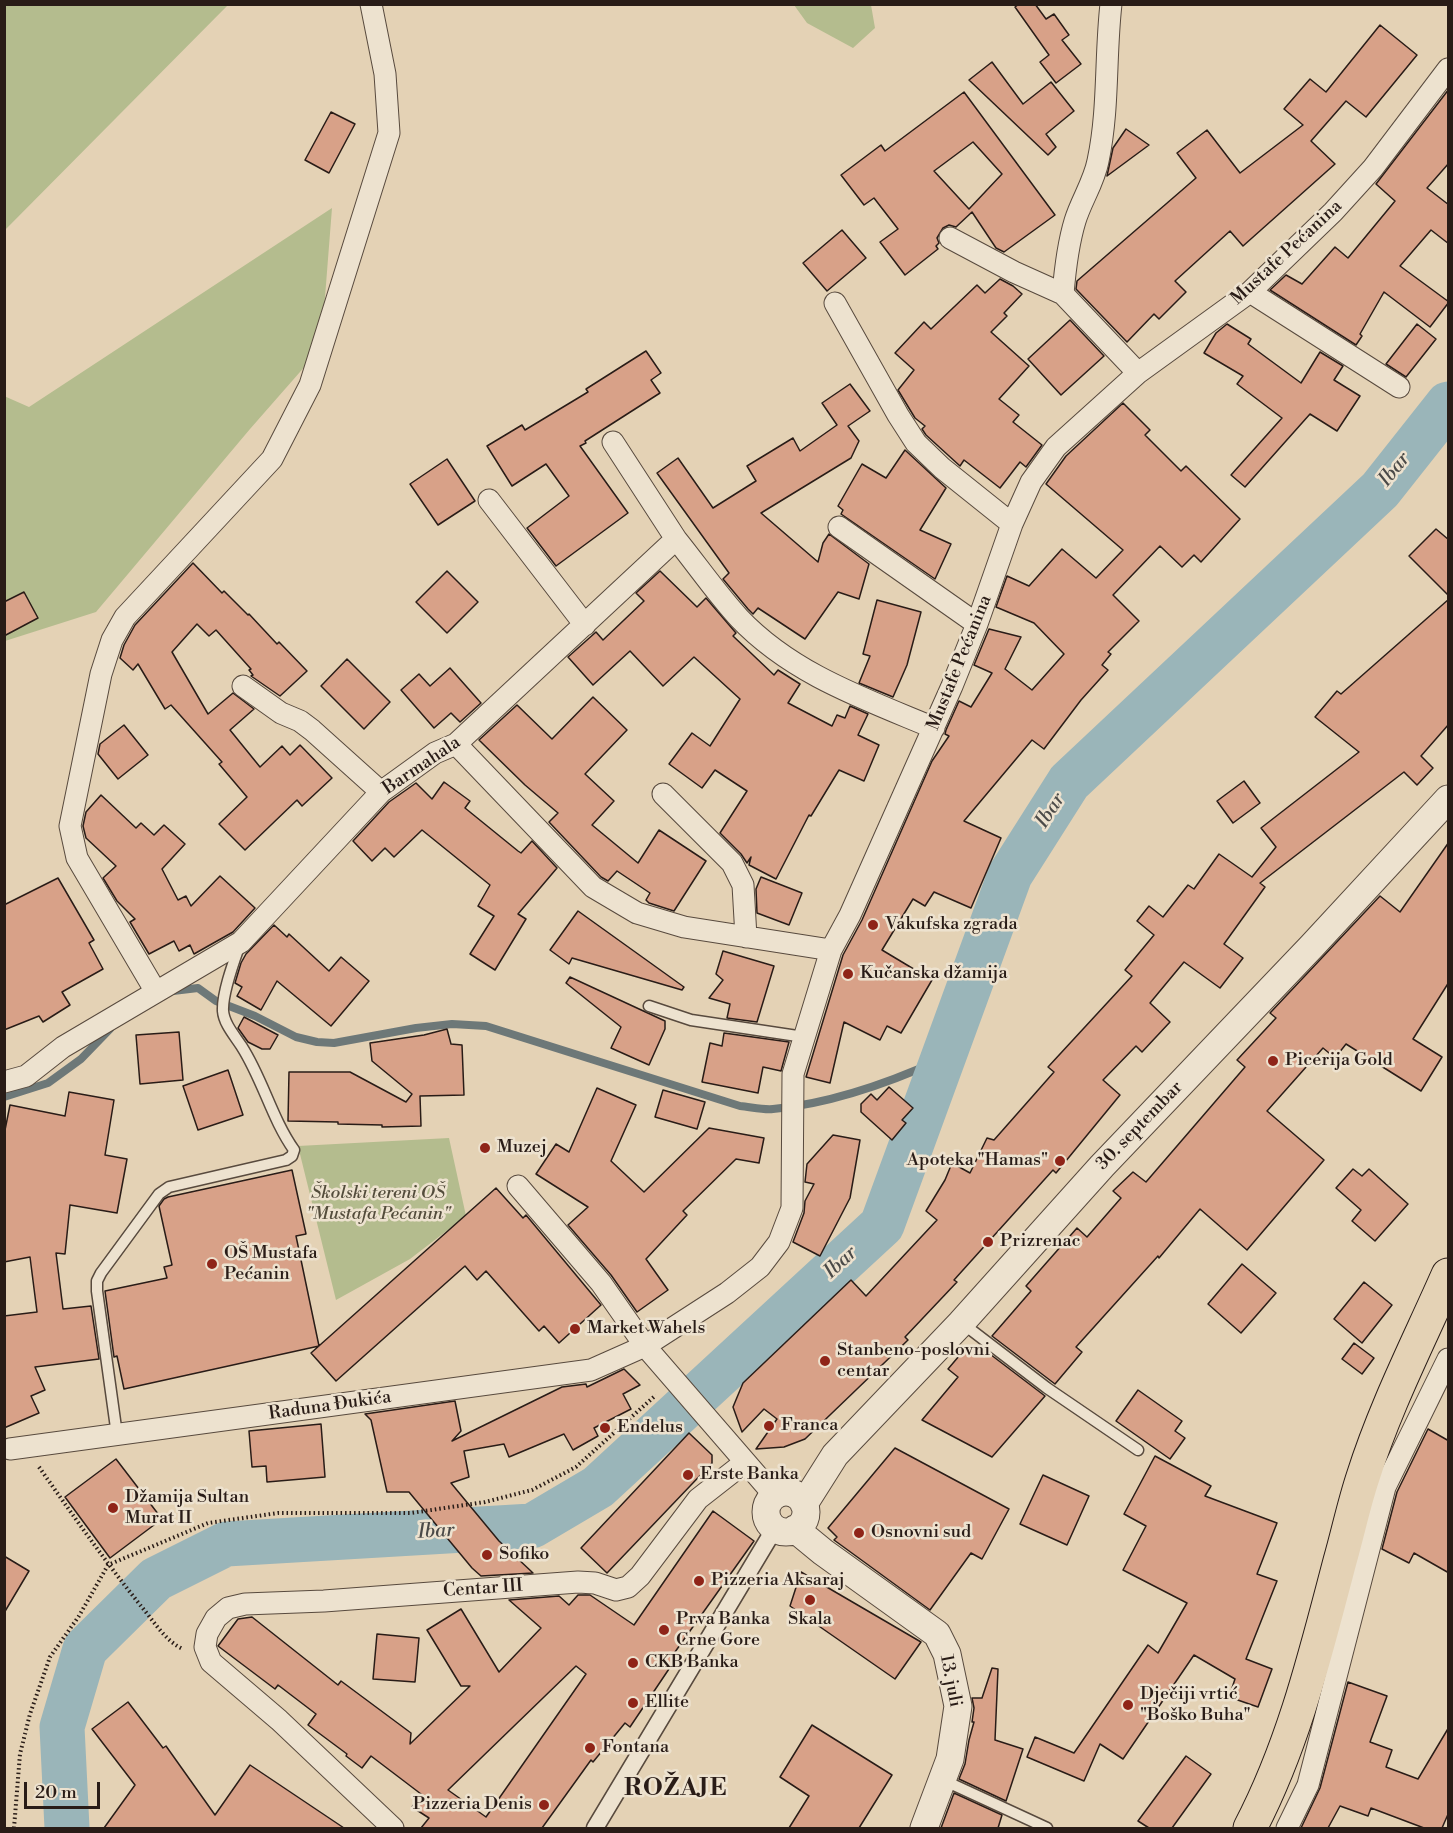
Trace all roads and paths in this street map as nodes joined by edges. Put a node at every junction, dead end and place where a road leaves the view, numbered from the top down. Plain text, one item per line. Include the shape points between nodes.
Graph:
1 (371, 4) edge
2 (1111, 4) edge
3 (1449, 69) edge
4 (950, 238) dead end
5 (1250, 292) junction
6 (1063, 294) junction
7 (835, 303) dead end
8 (1138, 373) junction
9 (1399, 387) dead end
10 (613, 442) dead end
11 (489, 500) dead end
12 (1012, 524) junction
13 (839, 527) dead end
14 (676, 539) junction
15 (977, 624) junction
16 (585, 625) junction
17 (243, 686) dead end
18 (934, 728) junction
19 (456, 744) junction
20 (381, 792) junction
21 (663, 794) dead end
22 (1449, 799) edge
23 (746, 937) junction
24 (241, 942) junction
25 (831, 950) junction
26 (156, 992) junction
27 (649, 1006) dead end
28 (804, 1037) junction
29 (4, 1082) edge
30 (518, 1186) dead end
31 (1449, 1275) edge
32 (962, 1323) junction
33 (652, 1354) junction
34 (1449, 1359) edge
35 (117, 1435) junction
36 (11, 1448) edge
37 (1138, 1450) dead end
38 (744, 1462) junction
39 (787, 1497) junction
40 (785, 1529) junction
41 (108, 1565) junction
42 (159, 1628) dead end
43 (942, 1779) junction
44 (14, 1828) edge
45 (393, 1828) edge
46 (594, 1828) edge
47 (924, 1828) edge
48 (1047, 1828) edge
49 (1250, 1828) edge
50 (1287, 1828) edge

1 - 26 street via 385,74 389,133 310,385 272,459 125,617 112,640 101,674 70,826 71,840 76,858
2 - 6 street via 1107,103 1098,163 1075,222
3 - 5 street, Mustafe Pećanina via 1373,168
4 - 6 street
5 - 8 street, Mustafe Pećanina
5 - 9 street
6 - 8 street
7 - 12 street via 916,442
8 - 12 street, Mustafe Pećanina via 1056,447 1031,482
10 - 14 street
11 - 16 street
12 - 15 street, Mustafe Pećanina
13 - 15 street
14 - 16 street, Barmahala
14 - 18 street via 740,618 781,654 827,683
15 - 18 street, Mustafe Pećanina
16 - 19 street, Barmahala
17 - 20 street via 312,730
18 - 25 street, Mustafe Pećanina
19 - 20 street, Barmahala via 425,759
19 - 23 street via 593,888 637,914 684,927
20 - 24 street, Barmahala
21 - 23 street via 732,863 743,885
22 - 32 street, 30. septembar via 1102,1166
23 - 25 street
24 - 26 street, Barmahala
24 - 35 lane via 229,974 225,1022 244,1050 284,1137 294,1150 286,1160 169,1187 159,1194 101,1273 97,1291
25 - 28 street, Mustafe Pećanina
26 - 29 street, Barmahala via 63,1047 26,1076
27 - 28 lane via 691,1020
28 - 33 street, Mustafe Pećanina via 793,1074 792,1208 780,1242 760,1267
30 - 33 street via 602,1283
31 - 49 main road via 1372,1450 1287,1748
32 - 37 lane
32 - 39 street, 30. septembar via 835,1455
33 - 35 street, Raduna Ðukića via 591,1370
33 - 38 street
33 - 41 path via 647,1372 661,1390 576,1467 532,1490 485,1502 411,1513 278,1513 208,1523
34 - 50 street via 1385,1487 1308,1785
35 - 36 street, Raduna Ðukića
36 - 41 path
38 - 39 street
38 - 45 street, Centar III via 698,1499 628,1587 616,1590 578,1582 245,1604 228,1608 216,1618 205,1647 211,1662
39 - 40 street via 806,1513 803,1523
39 - 40 street via 767,1506 767,1519
40 - 43 street, 13. juli via 937,1634 947,1654 958,1706 950,1759
40 - 46 street
41 - 42 path
41 - 44 path via 50,1657 20,1754
43 - 47 street, 13. juli
43 - 48 lane

